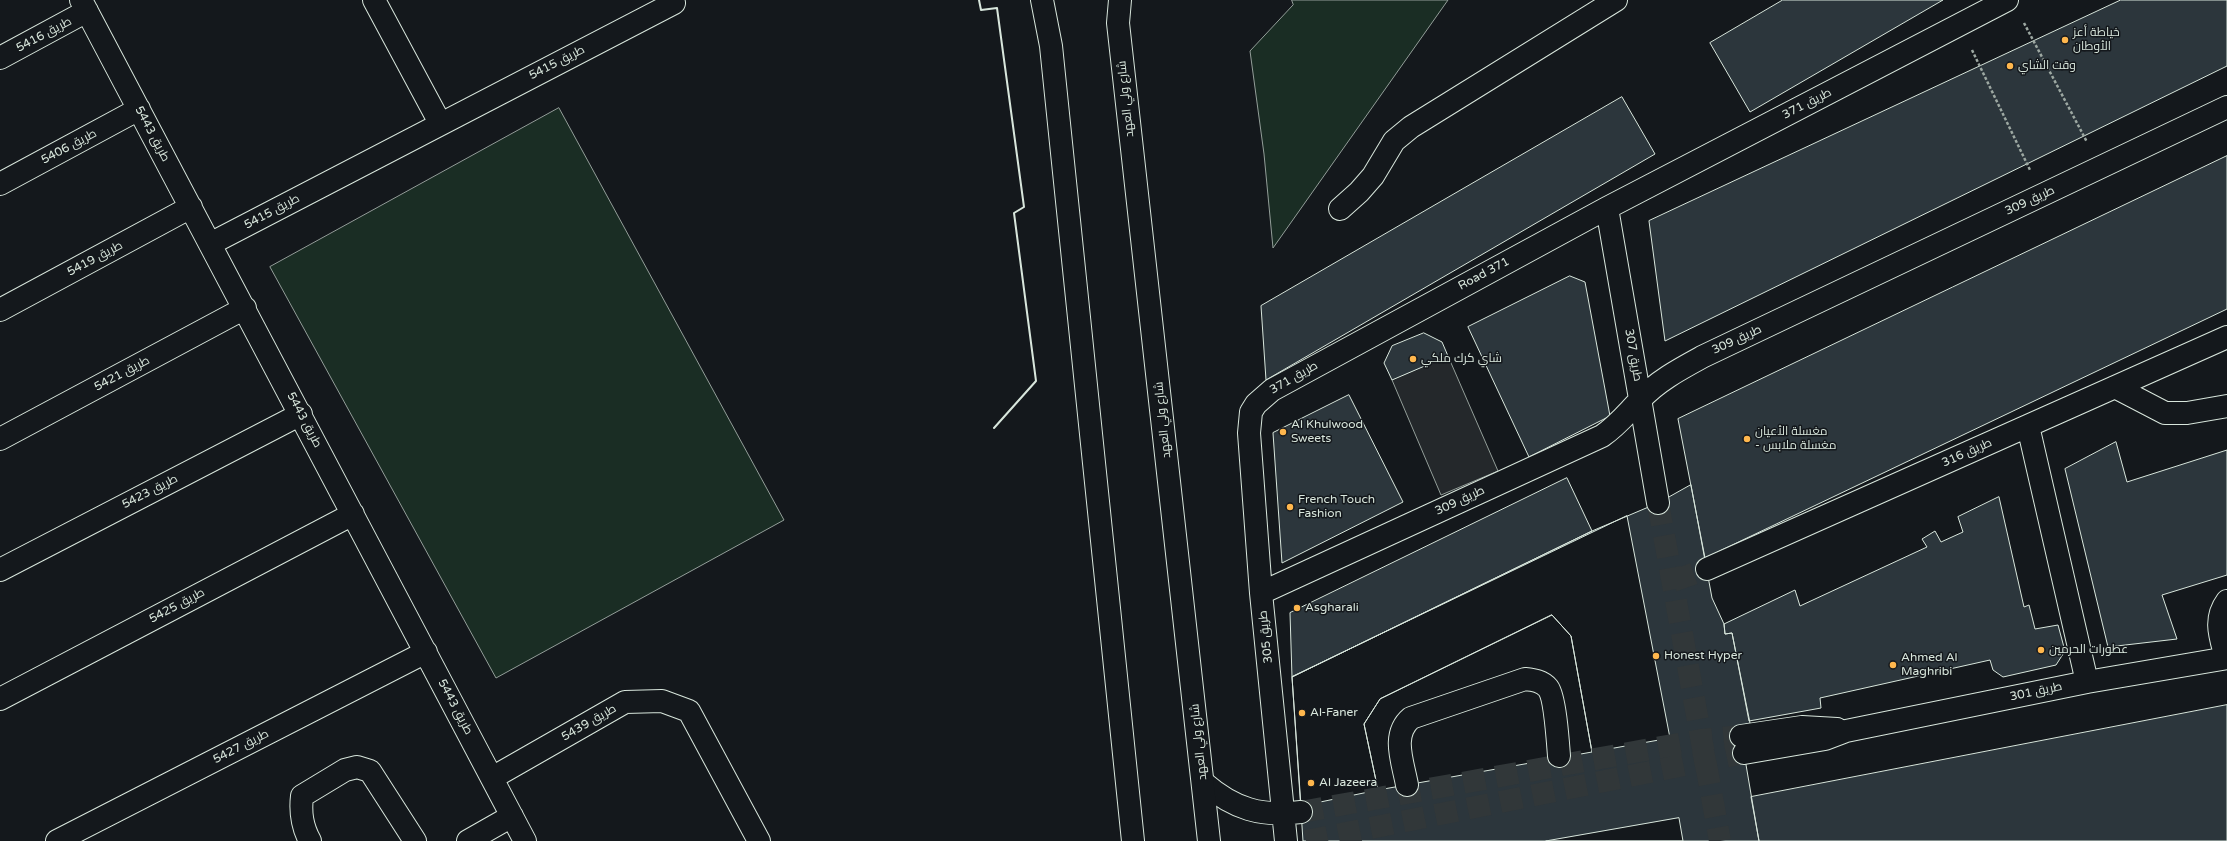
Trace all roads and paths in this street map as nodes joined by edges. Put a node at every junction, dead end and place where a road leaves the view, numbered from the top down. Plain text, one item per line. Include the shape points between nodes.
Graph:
1 (374, 0) edge
2 (1042, 0) edge
3 (1120, 0) edge
4 (1616, 0) edge
5 (2007, 0) edge
6 (674, 3) dead end
7 (84, 6) edge
8 (2034, 41) dead end
9 (0, 58) edge
10 (1981, 65) dead end
11 (2227, 107) edge
12 (139, 109) junction
13 (440, 123) junction
14 (2084, 136) dead end
15 (2028, 164) dead end
16 (0, 184) edge
17 (191, 207) junction
18 (1607, 208) junction
19 (1340, 209) dead end
20 (210, 244) junction
21 (245, 308) junction
22 (0, 310) edge
23 (2227, 337) edge
24 (1361, 340) joint
25 (2114, 388) junction
26 (1640, 399) junction
27 (2227, 406) edge
28 (301, 414) junction
29 (2028, 426) junction
30 (1249, 433) joint
31 (0, 439) edge
32 (1658, 503) tunnel mouth
33 (353, 514) junction
34 (0, 570) edge
35 (1707, 570) tunnel mouth
36 (1261, 592) junction
37 (2227, 601) edge
38 (426, 652) junction
39 (2227, 658) edge
40 (2087, 682) junction
41 (0, 699) edge
42 (1743, 744) tunnel mouth
43 (1559, 756) dead end
44 (492, 778) junction
45 (1204, 783) junction
46 (1406, 785) dead end
47 (1292, 813) junction
48 (512, 816) junction
49 (57, 841) edge
50 (310, 841) edge
51 (415, 841) edge
52 (468, 841) edge
53 (525, 841) edge
54 (759, 841) edge
55 (1133, 841) edge
56 (1210, 841) edge
57 (1286, 841) edge

1 - 13 street
2 - 55 street via 1051,46
3 - 45 street, شارع ولي العهد via 1119,31
4 - 19 street via 1411,127 1394,140 1372,176
5 - 18 street, طريق 371
6 - 13 street, طريق 5415
7 - 9 street, طريق 5416
7 - 12 street, طريق 5443
8 - 14 path
10 - 15 path
11 - 26 street, طريق 309 via 1704,356 1681,368
12 - 16 street, طريق 5406
12 - 17 street, طريق 5443
13 - 20 street, طريق 5415
17 - 20 street, طريق 5443
17 - 22 street, طريق 5419
18 - 24 street, Road 371
18 - 26 street, طريق 307
20 - 21 street, طريق 5443
21 - 28 street, طريق 5443
21 - 31 street, طريق 5421
23 - 25 street, طريق 316
24 - 30 street, طريق 371 via 1263,397 1251,412
25 - 27 street via 2165,413
25 - 29 street, طريق 316
26 - 32 street, طريق 307
26 - 36 street, طريق 309 via 1618,425 1602,436
28 - 33 street, طريق 5443
28 - 34 street, طريق 5423
29 - 35 street, طريق 316
29 - 40 street
30 - 36 street, طريق 305
33 - 38 street, طريق 5443
33 - 41 street, طريق 5425
36 - 47 street, طريق 305
37 - 39 street via 2219,618 2219,630
38 - 44 street, طريق 5443
38 - 49 street, طريق 5427
39 - 40 street, طريق 301
40 - 42 street, طريق 301 via 1846,731 1813,726
43 - 46 street via 1552,696 1542,684 1525,679 1411,718 1404,724 1399,741
44 - 48 street, طريق 5443
44 - 54 street, طريق 5439 via 625,702 662,701 690,711
45 - 47 street via 1218,796 1235,805 1253,811
45 - 56 street, شارع ولي العهد
47 - 57 street, طريق 305
48 - 52 street
48 - 53 street, طريق 5443
50 - 51 street via 303,827 300,810 302,796 345,770 357,767 370,771

